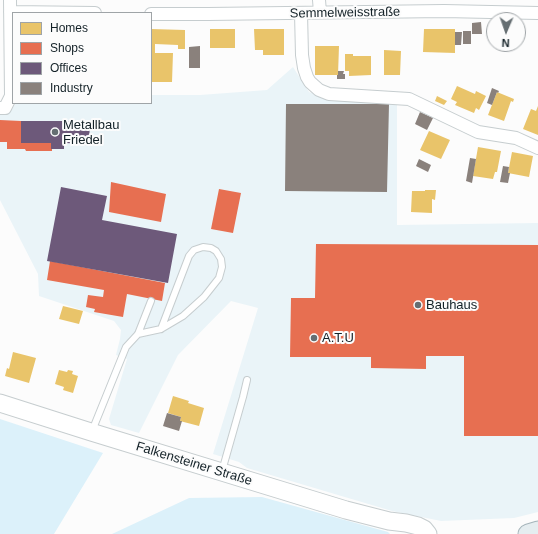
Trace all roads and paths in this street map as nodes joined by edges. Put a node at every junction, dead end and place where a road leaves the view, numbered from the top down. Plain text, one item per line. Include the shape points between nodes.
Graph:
1 (319, 0) edge
2 (10, 6) edge
3 (83, 12) edge
4 (320, 12) junction
5 (301, 13) junction
6 (538, 13) edge
7 (152, 14) edge
8 (3, 108) edge
9 (538, 148) edge
10 (151, 301) dead end
11 (161, 329) junction
12 (138, 334) junction
13 (247, 380) dead end
14 (0, 403) edge
15 (92, 432) junction
16 (221, 472) junction
17 (389, 521) junction
18 (538, 531) edge
19 (431, 532) edge
20 (405, 534) edge
21 (528, 534) edge

1 - 4 street
2 - 3 street
2 - 8 street via 11,96
4 - 5 street, Semmelweisstraße
4 - 6 street, Semmelweisstraße
5 - 7 street, Semmelweisstraße
5 - 9 street via 304,68 310,82 319,90 329,94 408,99 478,132 516,138
10 - 12 lane
11 - 11 lane via 183,316 204,297 219,278 222,267 216,251 203,247 194,250 189,256
11 - 12 lane
12 - 15 lane via 126,347
13 - 16 lane
14 - 15 main road, Falkensteiner Straße
15 - 16 main road, Falkensteiner Straße
16 - 17 main road, Falkensteiner Straße
17 - 19 main road, Falkensteiner Straße via 418,526
17 - 20 main road, Falkensteiner Straße
18 - 21 main road

